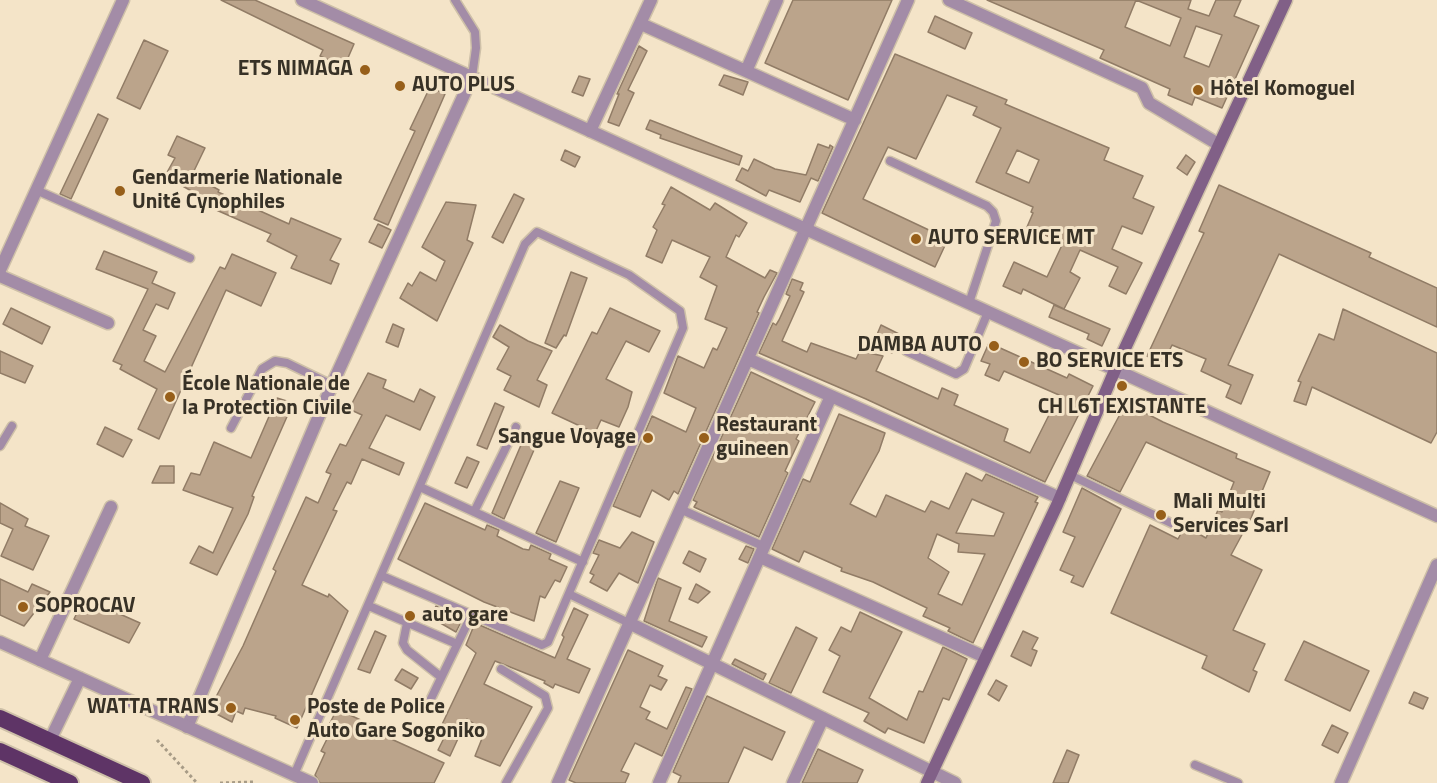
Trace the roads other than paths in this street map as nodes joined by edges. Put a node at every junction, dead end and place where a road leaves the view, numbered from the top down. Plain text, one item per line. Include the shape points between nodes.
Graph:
1 (123, 0) edge
2 (302, 0) edge
3 (456, 0) edge
4 (651, 0) edge
5 (777, 0) edge
6 (908, 0) edge
7 (949, 0) edge
8 (1286, 0) edge
9 (641, 24) junction
10 (747, 69) junction
11 (472, 77) junction
12 (855, 120) junction
13 (590, 131) junction
14 (1218, 144) junction
15 (890, 161) dead end
16 (36, 190) junction
17 (806, 229) junction
18 (190, 258) dead end
19 (0, 270) edge
20 (0, 276) edge
21 (969, 303) junction
22 (988, 312) junction
23 (108, 323) dead end
24 (906, 351) dead end
25 (748, 359) junction
26 (1115, 370) junction
27 (332, 385) junction
28 (831, 396) junction
29 (12, 426) dead end
30 (516, 427) dead end
31 (231, 428) dead end
32 (0, 446) edge
33 (1070, 475) junction
34 (420, 487) junction
35 (1060, 498) junction
36 (111, 507) dead end
37 (680, 509) junction
38 (474, 512) junction
39 (1437, 516) edge
40 (1173, 524) dead end
41 (762, 552) junction
42 (583, 562) junction
43 (1437, 565) edge
44 (382, 576) junction
45 (569, 594) junction
46 (369, 606) junction
47 (471, 616) junction
48 (407, 623) junction
49 (629, 623) junction
50 (0, 642) edge
51 (457, 644) junction
52 (985, 657) junction
53 (40, 660) junction
54 (712, 666) junction
55 (501, 669) dead end
56 (441, 677) junction
57 (80, 678) junction
58 (427, 707) dead end
59 (0, 718) edge
60 (823, 718) junction
61 (187, 727) junction
62 (50, 740) junction
63 (0, 751) edge
64 (1195, 765) dead end
65 (294, 775) junction
66 (929, 778) edge
67 (70, 783) edge
68 (141, 783) edge
69 (312, 783) edge
70 (506, 783) edge
71 (558, 783) edge
72 (659, 783) edge
73 (793, 783) edge
74 (955, 783) edge
75 (1238, 783) edge
76 (1341, 783) edge

1 - 16 street
2 - 11 street
3 - 11 lane via 475,32
4 - 9 street
5 - 10 street
6 - 12 street
7 - 14 street via 1142,88 1149,103
8 - 14 main road
9 - 10 street
9 - 13 street
10 - 12 street
11 - 13 street
11 - 27 street
12 - 17 street
13 - 17 street
14 - 26 main road
15 - 21 lane via 987,206 993,213 996,222
16 - 18 lane
16 - 19 street
17 - 21 street
17 - 25 street
20 - 23 street
21 - 22 street
22 - 24 lane via 964,369 956,374
22 - 26 street
25 - 28 street
25 - 37 street
26 - 33 main road
26 - 39 street
27 - 31 lane via 287,363 274,361 262,369
27 - 61 street
28 - 35 street
28 - 41 street
29 - 32 lane
30 - 38 lane
33 - 35 main road
33 - 40 lane
34 - 38 lane
34 - 42 lane via 525,244 537,232 628,275 680,311 682,320 683,328
34 - 44 lane
35 - 52 main road
36 - 53 street
37 - 41 lane
37 - 49 street
38 - 42 lane
41 - 52 street
41 - 54 street
42 - 45 lane
43 - 76 street
44 - 46 lane
44 - 47 lane
45 - 47 lane via 548,642 542,645
45 - 49 lane
46 - 48 lane
46 - 65 lane
47 - 51 lane
48 - 51 lane
48 - 56 lane via 403,643 407,650
49 - 54 street
49 - 71 street
50 - 53 street
51 - 56 lane
52 - 66 main road
53 - 57 street
54 - 60 street
54 - 72 street
55 - 70 lane via 545,696 548,708
56 - 58 lane
57 - 61 street
57 - 62 street
59 - 62 highway
60 - 66 street
60 - 73 street
61 - 65 street
62 - 68 highway
63 - 67 highway
64 - 75 lane
65 - 69 street
66 - 74 street

